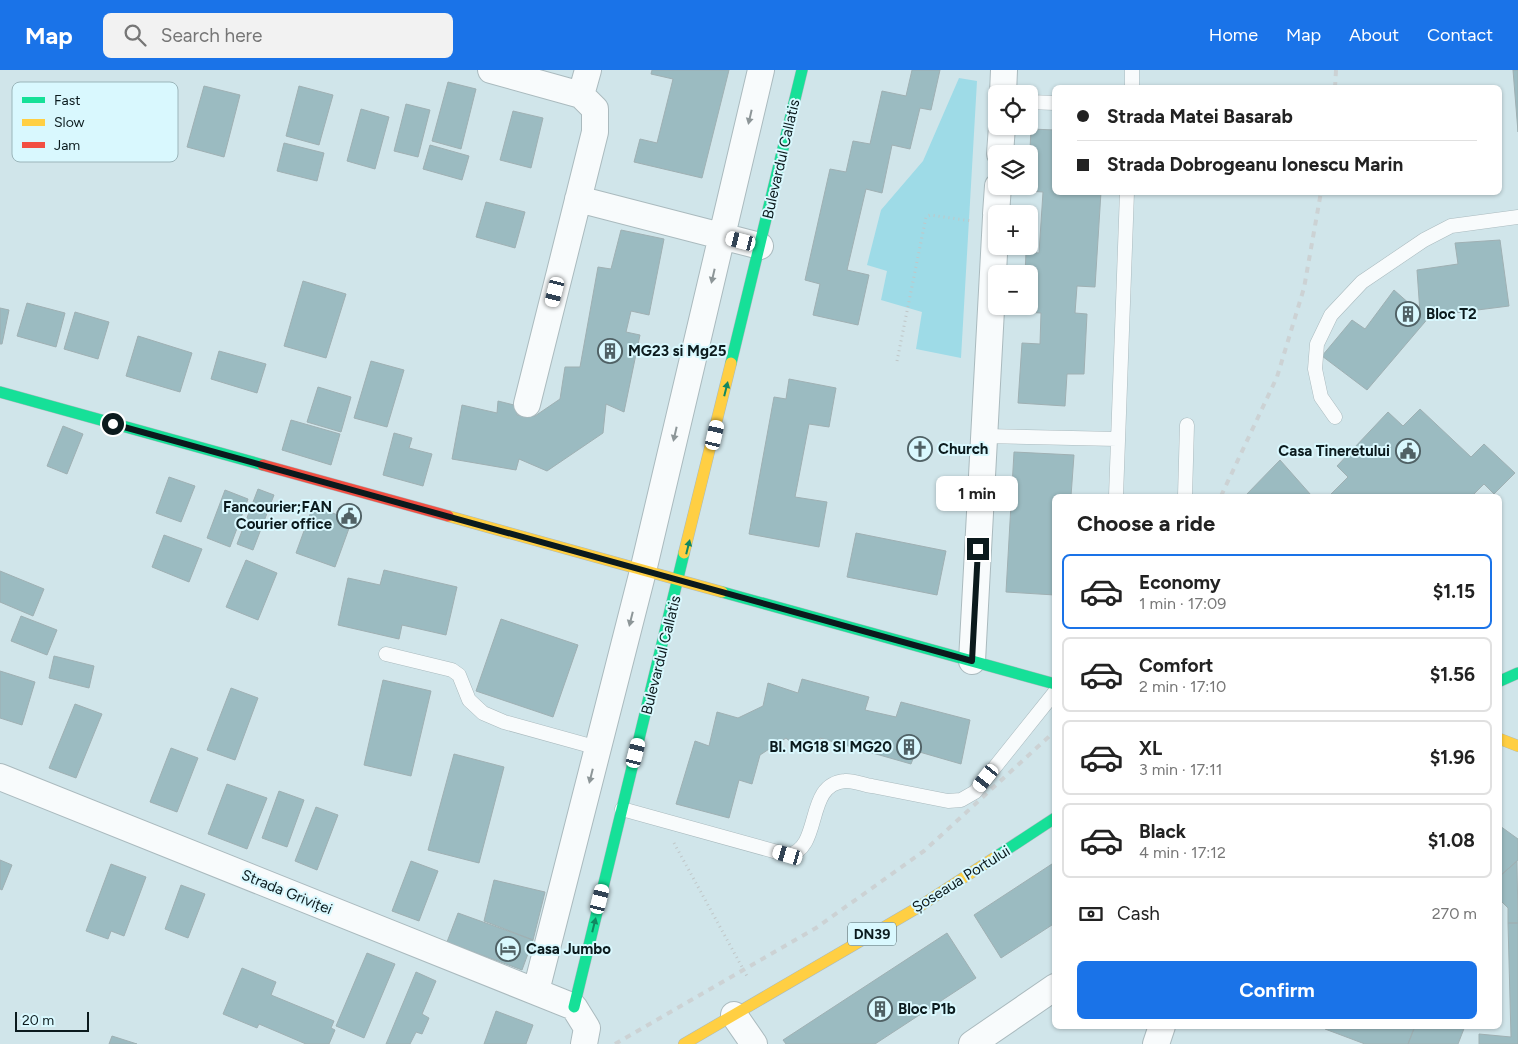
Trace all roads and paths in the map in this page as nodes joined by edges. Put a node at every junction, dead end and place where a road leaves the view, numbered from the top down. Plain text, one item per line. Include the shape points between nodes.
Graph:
1 (491, 70) edge
2 (761, 70) edge
3 (802, 70) edge
4 (1004, 70) edge
5 (1132, 70) edge
6 (584, 82) edge
7 (1003, 85) edge
8 (1132, 85) edge
9 (1038, 102) edge
10 (1052, 103) edge
11 (1127, 195) edge
12 (578, 199) junction
13 (1518, 217) edge
14 (988, 223) edge
15 (722, 236) junction
16 (760, 246) junction
17 (994, 255) edge
18 (897, 361) dead end
19 (0, 392) edge
20 (527, 404) dead end
21 (1335, 417) dead end
22 (1186, 425) dead end
23 (984, 436) junction
24 (1117, 439) junction
25 (1116, 494) edge
26 (1185, 494) edge
27 (642, 572) junction
28 (679, 581) junction
29 (386, 654) dead end
30 (972, 661) junction
31 (1518, 673) edge
32 (1502, 680) edge
33 (1052, 683) edge
34 (1052, 696) edge
35 (1502, 740) edge
36 (1518, 746) edge
37 (598, 748) junction
38 (0, 777) edge
39 (622, 810) junction
40 (660, 818) junction
41 (1052, 820) edge
42 (1052, 989) edge
43 (536, 992) junction
44 (760, 999) junction
45 (574, 1007) junction
46 (734, 1015) junction
47 (1161, 1029) edge
48 (584, 1044) edge
49 (684, 1044) edge
50 (754, 1044) edge
51 (972, 1044) edge
52 (1156, 1044) edge

1 - 6 street
2 -> 15 street
3 - 16 street, Bulevardul Callatis
4 - 7 street
5 - 8 lane
6 - 12 street via 595,109 595,132
9 - 10 lane
11 - 24 lane
12 - 15 street
12 - 20 street
13 - 21 lane via 1451,226 1424,240 1362,282 1331,315 1317,344 1315,369 1321,397
14 - 18 path via 926,217
15 - 16 street
15 -> 27 street
28 -> 16 street, Bulevardul Callatis
17 - 23 street
19 - 27 street
22 - 26 lane
23 - 24 lane
23 - 30 street
24 - 25 lane
27 - 28 street
27 -> 37 street
28 - 30 street
28 - 39 street, Bulevardul Callatis
29 - 37 lane via 459,674 469,700 483,713
30 - 33 street
31 - 32 street
34 - 40 lane via 974,792 961,800 948,801 845,781 828,787 819,801 805,845 796,853 788,855
35 - 36 street
37 -> 43 street
38 - 43 street, Strada Griviței
39 - 40 lane
45 -> 39 street, Bulevardul Callatis
40 - 44 path
41 - 44 street, Șoseaua Portului / DN39 via 917,908
42 - 51 street
43 - 45 street, Strada Griviței
44 - 46 street, Șoseaua Portului / DN39
45 - 48 street via 587,1028
46 - 49 street, Șoseaua Portului / DN39
46 - 50 street
47 - 52 street

